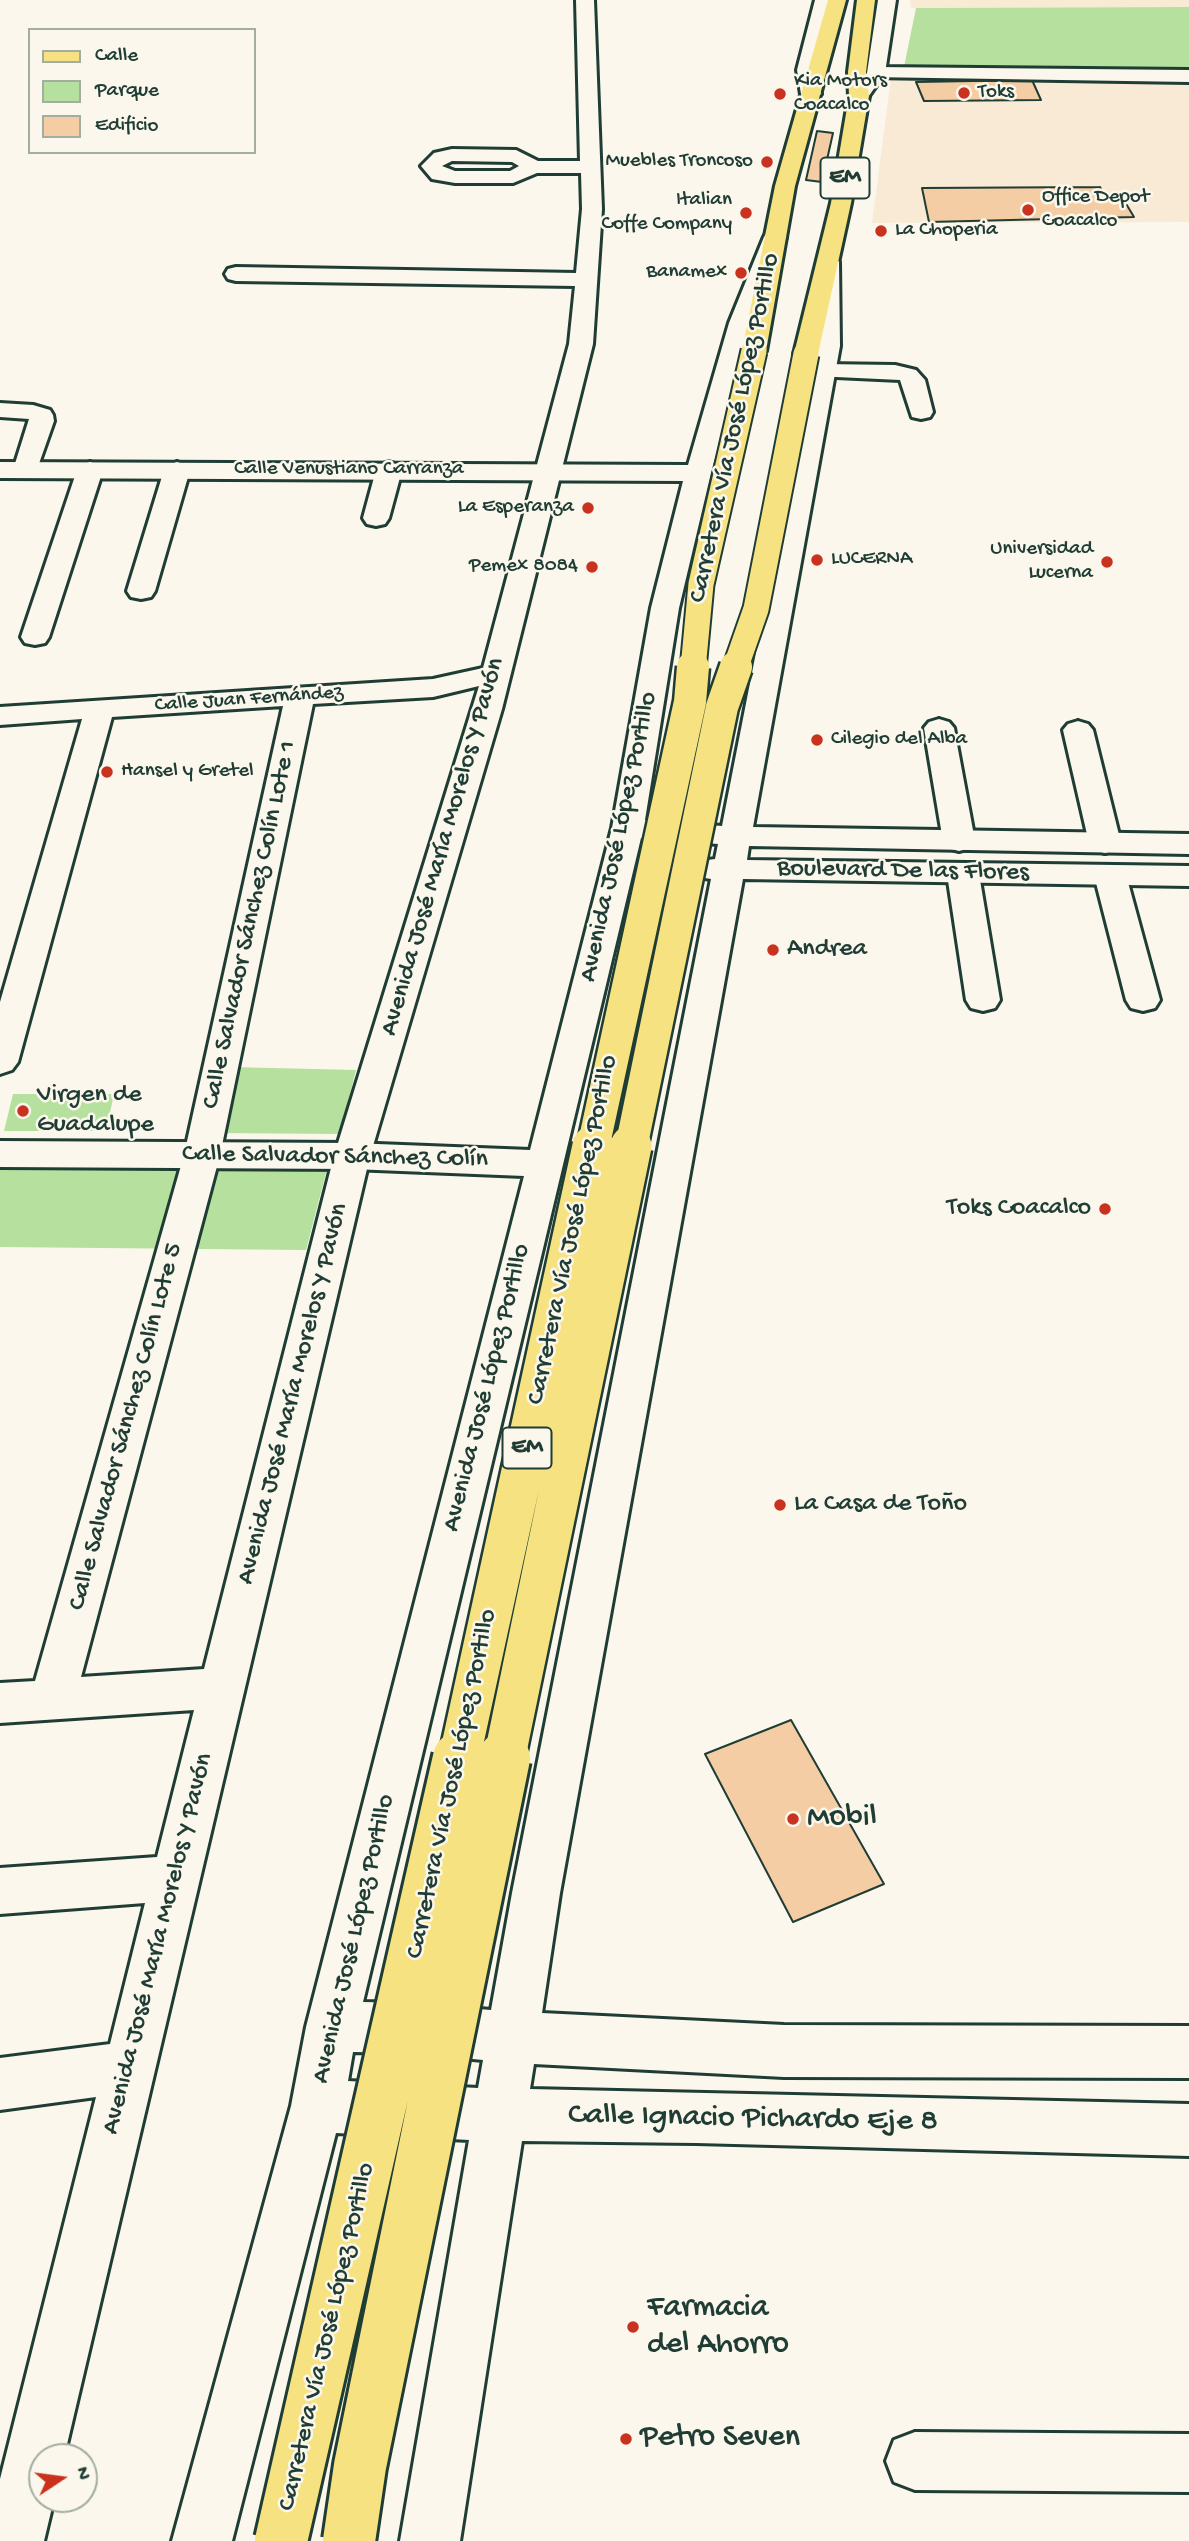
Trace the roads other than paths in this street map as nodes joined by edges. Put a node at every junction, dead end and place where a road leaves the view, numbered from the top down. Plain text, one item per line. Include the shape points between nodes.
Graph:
1 (585, 0) edge
2 (824, 0) edge
3 (838, 0) edge
4 (866, 0) edge
5 (887, 0) edge
6 (876, 74) junction
7 (1189, 76) edge
8 (811, 94) junction
9 (859, 96) junction
10 (534, 167) dead end
11 (591, 167) junction
12 (775, 237) junction
13 (829, 260) joint
14 (236, 274) dead end
15 (586, 280) junction
16 (815, 362) junction
17 (0, 410) edge
18 (921, 412) dead end
19 (0, 470) edge
20 (26, 470) junction
21 (90, 470) junction
22 (177, 470) junction
23 (389, 470) junction
24 (550, 470) junction
25 (698, 473) junction
26 (376, 518) dead end
27 (141, 591) dead end
28 (35, 637) dead end
29 (497, 673) junction
30 (300, 696) junction
31 (100, 709) junction
32 (0, 716) edge
33 (939, 728) dead end
34 (1078, 730) dead end
35 (628, 828) junction
36 (959, 841) junction
37 (1105, 843) junction
38 (1189, 844) edge
39 (731, 853) junction
40 (618, 866) junction
41 (963, 874) junction
42 (1110, 875) junction
43 (1189, 876) edge
44 (983, 1000) dead end
45 (1143, 1000) dead end
46 (0, 1062) edge
47 (0, 1154) edge
48 (202, 1155) junction
49 (352, 1156) junction
50 (543, 1164) junction
51 (221, 1688) junction
52 (52, 1700) junction
53 (0, 1703) edge
54 (175, 1878) junction
55 (0, 1891) edge
56 (332, 2027) junction
57 (510, 2037) junction
58 (1189, 2052) edge
59 (129, 2067) junction
60 (0, 2084) edge
61 (317, 2106) junction
62 (498, 2115) junction
63 (1189, 2130) edge
64 (915, 2462) dead end
65 (1189, 2463) edge
66 (13, 2511) edge
67 (202, 2541) edge
68 (281, 2541) edge
69 (349, 2541) edge
70 (430, 2541) edge

1 - 11 street, Avenida José María Morelos Y Pavón
2 - 8 street via 806,70
3 - 8 main road, Carretera Vía José López Portillo / EM
4 - 9 main road, EM via 857,72
5 - 6 street
6 - 7 street
6 - 9 street
8 - 12 main road, Carretera Vía José López Portillo / EM
9 - 13 main road, EM
10 - 11 street
11 - 15 street, Avenida José María Morelos Y Pavón via 593,209
12 - 25 street, Avenida José López Portillo via 740,323
12 - 68 main road, Carretera Vía José López Portillo / EM, bridge via 701,584 691,702 414,1966
13 - 16 street via 828,346
14 - 15 street
15 - 24 street, Avenida José María Morelos Y Pavón via 581,344
16 - 18 street via 908,375
16 - 39 street
16 - 69 main road, Carretera Vía José López Portillo / EM, bridge via 755,609 719,721 412,2210
17 - 20 street via 41,415
19 - 20 street, Calle Venustiano Carranza
20 - 21 street, Calle Venustiano Carranza
21 - 22 street, Calle Venustiano Carranza
21 - 28 street
22 - 23 street, Calle Venustiano Carranza
22 - 27 street
23 - 24 street, Calle Venustiano Carranza
23 - 26 street
24 - 25 street, Calle Venustiano Carranza
24 - 29 street, Avenida José María Morelos Y Pavón
25 - 35 street, Avenida José López Portillo via 665,608
29 - 30 street, Calle Juan Fernández via 433,688
29 - 49 street, Avenida José María Morelos Y Pavón
30 - 31 street, Calle Juan Fernández
30 - 48 street, Calle Salvador Sánchez Colín Lote 1
31 - 32 street, Calle Juan Fernández
31 - 46 street
33 - 36 street
34 - 37 street
35 - 39 street, Boulevard De las Flores
35 - 40 street, Avenida José López Portillo
36 - 37 street, Boulevard De las Flores
36 - 39 street, Boulevard De las Flores
37 - 38 street, Boulevard De las Flores
39 - 40 street, Boulevard De las Flores
39 - 41 street, Boulevard De las Flores
39 - 57 street
40 - 50 street, Avenida José López Portillo
41 - 42 street, Boulevard De las Flores
41 - 44 street
42 - 43 street, Boulevard De las Flores
42 - 45 street
47 - 48 street, Calle Salvador Sánchez Colín
48 - 49 street, Calle Salvador Sánchez Colín
48 - 52 street, Calle Salvador Sánchez Colín Lote 5
49 - 50 street, Calle Salvador Sánchez Colín
49 - 51 street, Avenida José María Morelos Y Pavón
50 - 56 street, Avenida José López Portillo
51 - 52 street
51 - 54 street, Avenida José María Morelos Y Pavón
52 - 53 street
54 - 55 street
54 - 59 street, Avenida José María Morelos Y Pavón
56 - 57 street
56 - 61 street, Avenida José López Portillo
57 - 58 street via 784,2051
57 - 62 street
59 - 60 street
59 - 66 street, Avenida José María Morelos Y Pavón
61 - 62 street, Calle Ignacio Pichardo Eje 8
61 - 67 street, Avenida José López Portillo
62 - 63 street, Calle Ignacio Pichardo Eje 8
62 - 70 street
64 - 65 street

